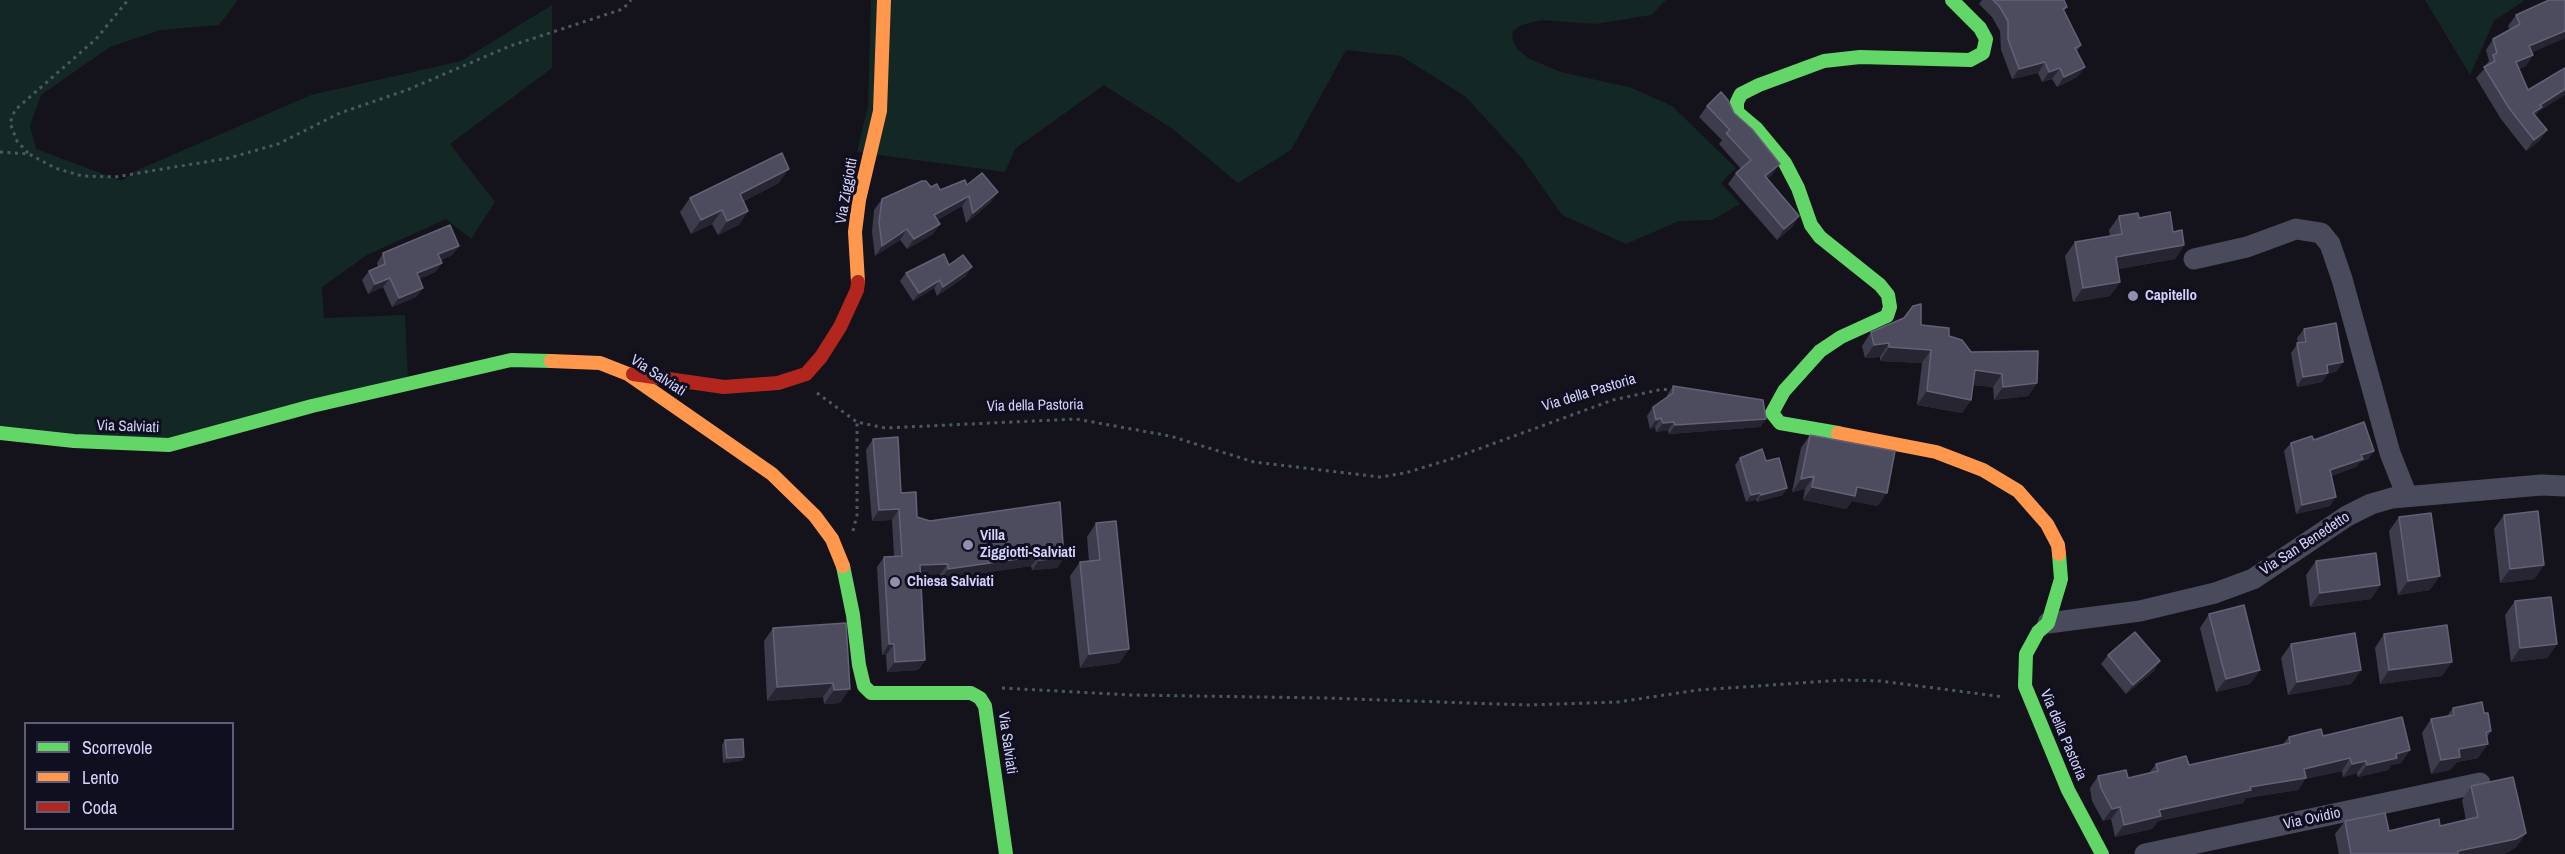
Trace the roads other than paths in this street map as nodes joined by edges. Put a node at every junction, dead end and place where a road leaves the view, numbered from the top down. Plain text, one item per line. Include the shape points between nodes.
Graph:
1 (884, 0) edge
2 (1952, 0) edge
3 (2194, 259) dead end
4 (628, 374) junction
5 (0, 433) edge
6 (2565, 486) edge
7 (2407, 496) junction
8 (2048, 623) junction
9 (2480, 783) edge
10 (1006, 854) edge
11 (2102, 854) edge
12 (2145, 854) edge

1 - 4 street, Via Ziggiotti via 880,111 855,232 857,290 821,357 806,374 778,383 724,387
2 - 8 street, Via della Pastoria via 1980,28 1986,39 1983,54 1970,60 1860,57 1824,61 1741,94 1737,102 1737,112 1785,163 1811,225 1820,237 1880,285 1888,295 1890,307 1887,316 1841,336 1820,351 1784,391 1772,413 1780,423 1936,452 1983,470 2018,491 2047,524 2058,545 2061,579
3 - 7 street via 2247,247 2296,229 2321,233 2330,244 2342,279 2390,453
4 - 5 street, Via Salviati via 600,363 511,360 312,406 169,445
4 - 10 street, Via Salviati via 772,474 815,516 832,539 844,569 859,665 864,686 871,693 971,693 980,698 985,706
6 - 7 street, Via San Benedetto
7 - 8 street, Via San Benedetto via 2370,504 2253,579 2215,593 2140,611
8 - 11 street, Via della Pastoria via 2026,654 2024,672 2030,700 2068,790
9 - 12 street, Via Ovidio

